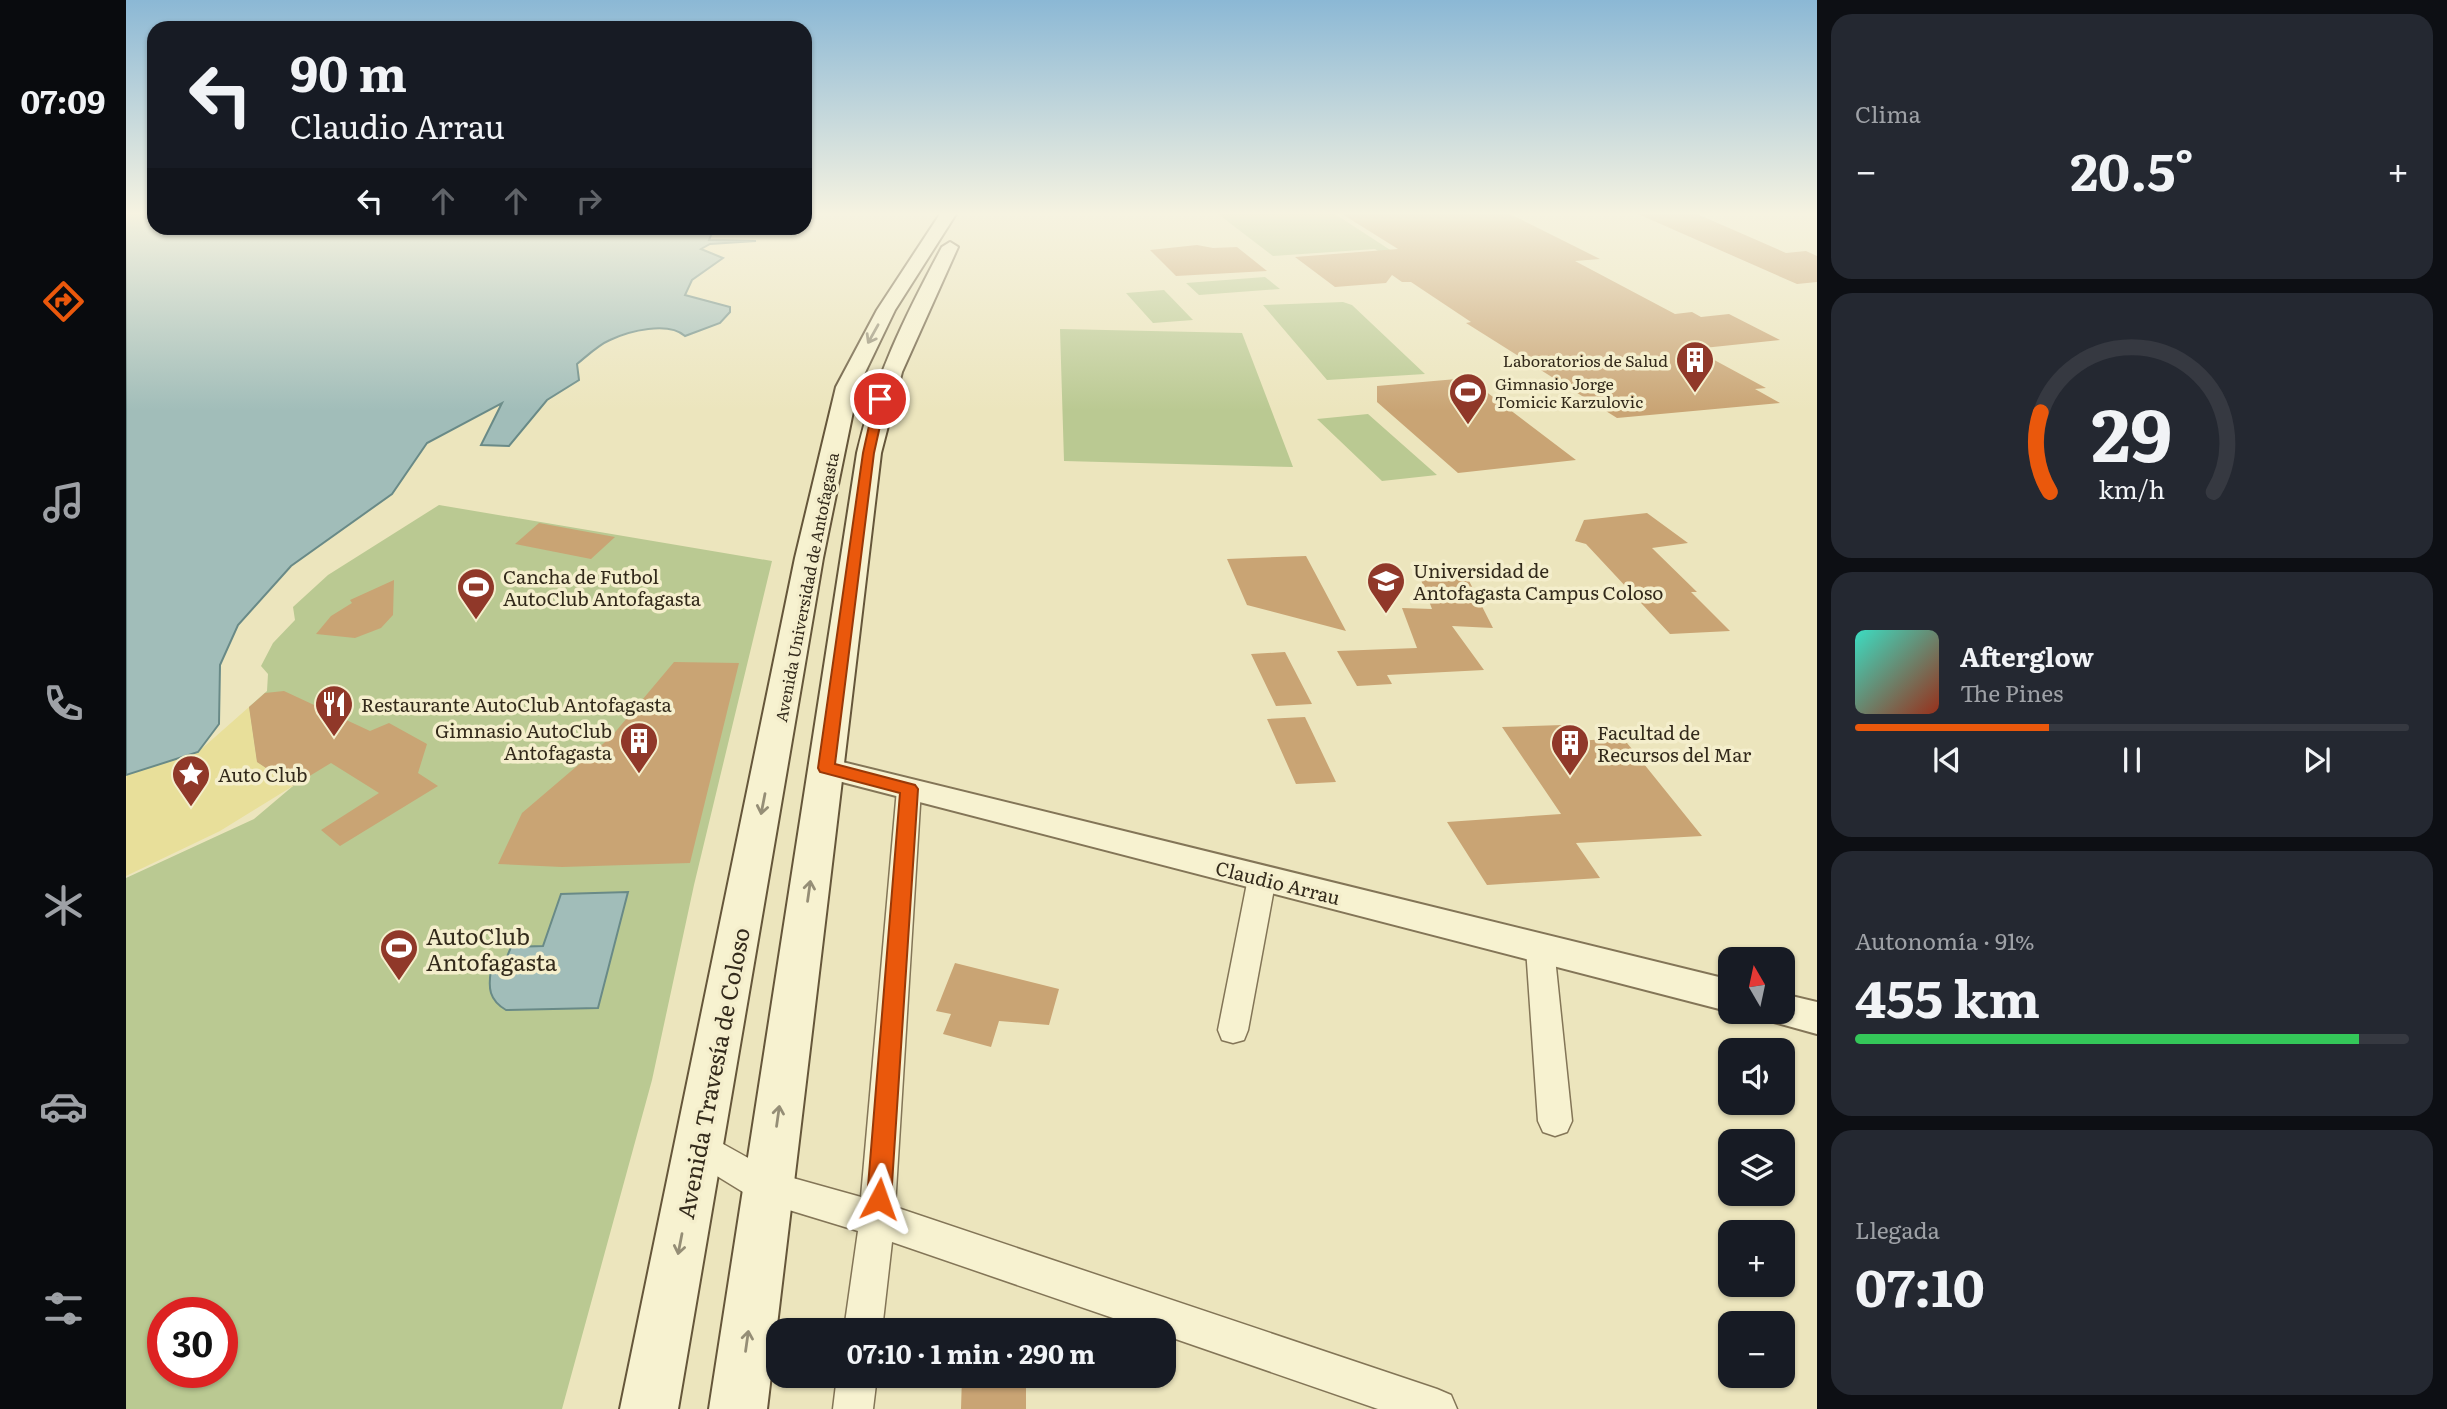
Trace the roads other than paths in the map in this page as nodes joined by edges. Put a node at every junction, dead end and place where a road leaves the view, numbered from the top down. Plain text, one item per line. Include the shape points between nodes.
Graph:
1 (909, 280) edge
2 (928, 280) edge
3 (776, 737) joint
4 (826, 768) junction
5 (909, 789) junction
6 (1262, 878) junction
7 (1540, 948) junction
8 (1718, 993) edge
9 (1796, 1013) edge
10 (1817, 1018) edge
11 (1233, 1030) dead end
12 (1555, 1121) dead end
13 (698, 1146) junction
14 (768, 1188) junction
15 (877, 1219) junction
16 (865, 1318) edge
17 (856, 1388) edge
18 (1414, 1404) edge
19 (649, 1409) edge
20 (738, 1409) edge
21 (853, 1409) edge

1 -> 3 main road, Avenida Universidad de Antofagasta via 886,310 847,387
2 - 4 main road, Avenida Universidad de Antofagasta via 877,412
3 -> 13 main road, Avenida Travesía de Coloso
4 - 5 street, Claudio Arrau
14 -> 4 main road
5 - 6 street, Claudio Arrau
5 - 15 street
6 - 7 street, Claudio Arrau
6 - 11 street
7 - 8 street, Claudio Arrau
7 - 12 street
9 - 10 street
13 - 14 street
13 -> 19 main road, Avenida Travesía de Coloso
14 - 15 street
20 -> 14 main road
15 - 16 street
15 - 18 street
17 - 21 street

